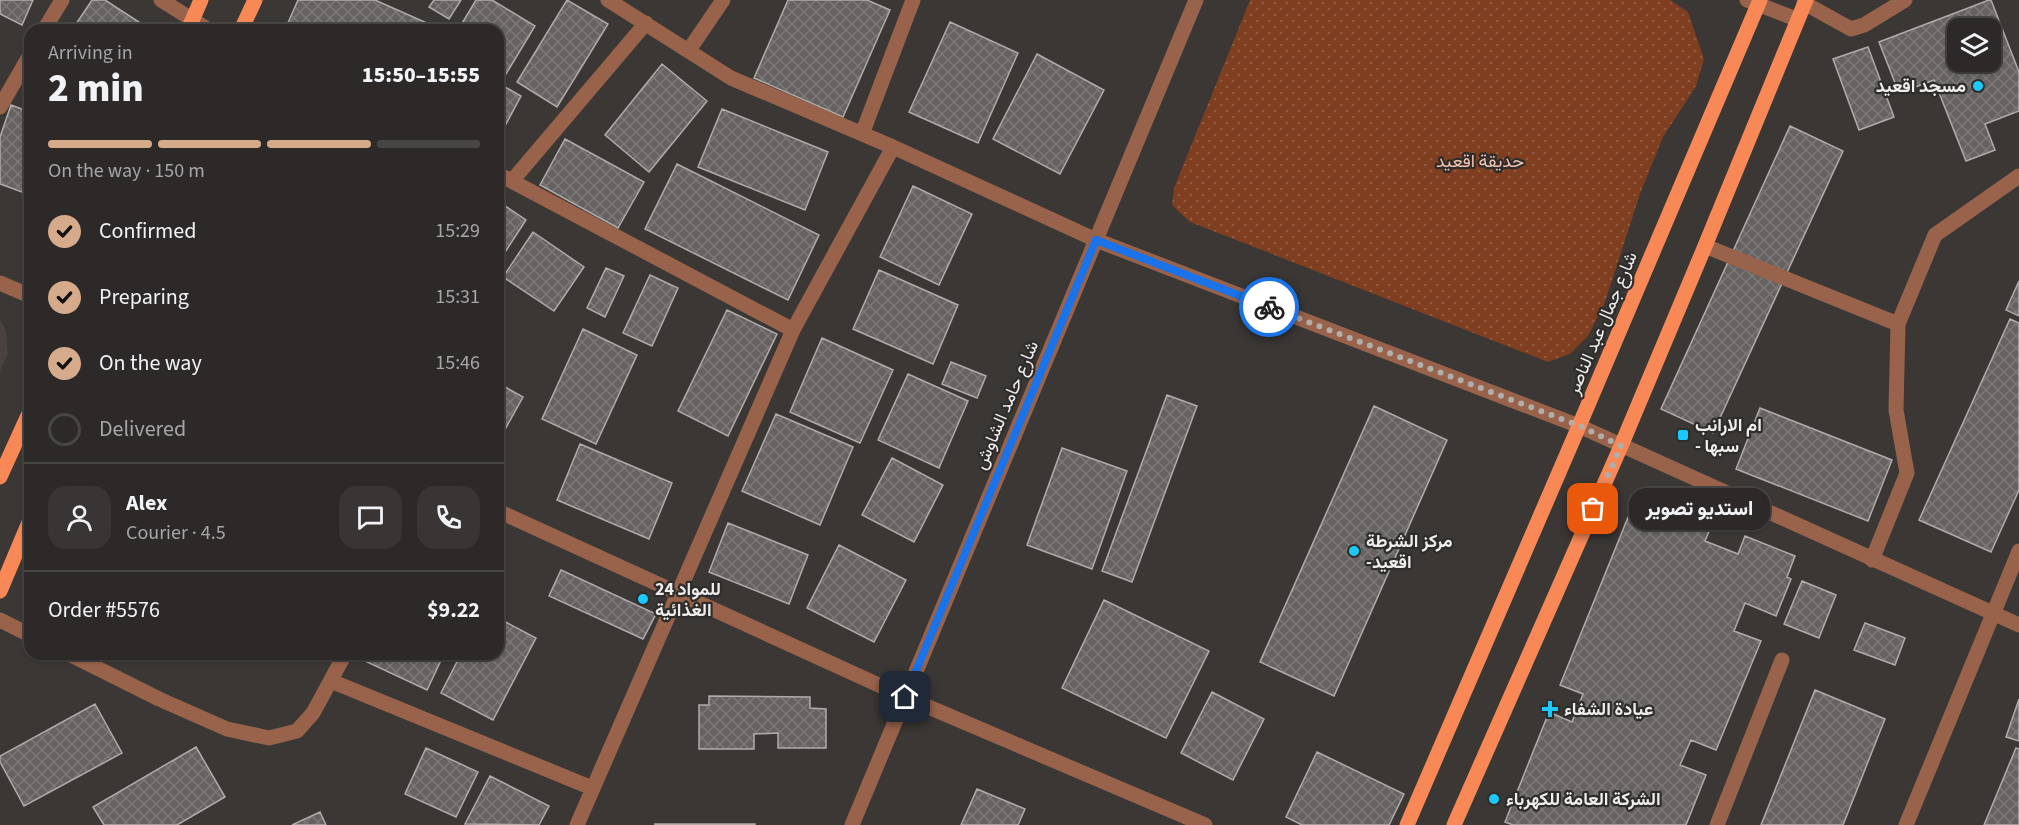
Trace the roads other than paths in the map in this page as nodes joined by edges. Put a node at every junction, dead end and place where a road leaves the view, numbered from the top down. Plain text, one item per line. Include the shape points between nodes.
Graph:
1 (62, 0) edge
2 (161, 0) edge
3 (201, 0) edge
4 (255, 0) edge
5 (608, 0) edge
6 (723, 0) edge
7 (913, 0) edge
8 (1196, 0) edge
9 (1905, 0) edge
10 (1755, 2) edge
11 (1805, 2) edge
12 (1796, 19) junction
13 (646, 23) junction
14 (48, 24) edge
15 (189, 24) edge
16 (190, 24) edge
17 (244, 24) edge
18 (689, 50) junction
19 (24, 65) edge
20 (0, 107) edge
21 (862, 134) junction
22 (893, 147) junction
23 (2019, 176) edge
24 (505, 178) edge
25 (1096, 240) junction
26 (1705, 246) junction
27 (0, 283) edge
28 (24, 293) edge
29 (1898, 324) junction
30 (793, 330) junction
31 (24, 424) edge
32 (1580, 426) junction
33 (1621, 446) junction
34 (0, 477) edge
35 (504, 514) edge
36 (24, 534) edge
37 (2019, 551) edge
38 (1872, 560) junction
39 (0, 591) edge
40 (678, 593) junction
41 (1993, 614) junction
42 (0, 620) edge
43 (2019, 625) edge
44 (24, 632) edge
45 (81, 660) edge
46 (342, 660) edge
47 (1782, 660) dead end
48 (331, 681) junction
49 (905, 697) junction
50 (592, 788) junction
51 (577, 825) edge
52 (852, 825) edge
53 (1205, 825) edge
54 (1407, 825) edge
55 (1454, 825) edge
56 (1717, 825) edge
57 (1906, 825) edge

1 - 14 street
2 - 15 street
3 - 16 main road
4 - 17 main road
5 - 13 street
6 - 18 street
7 - 21 street
8 - 25 street, شارع حامد الشاوش
9 - 11 street via 1864,25 1851,28
10 - 12 street
10 - 32 main road, شارع جمال عبد الناصر
11 - 12 main road
12 - 26 main road
13 - 18 street
13 - 24 street
18 - 21 street via 731,78
19 - 20 street
21 - 22 street
22 - 25 street
22 - 30 street
23 - 29 street via 1935,235
24 - 30 street
25 - 32 street
25 - 49 street, شارع حامد الشاوش
26 - 29 street
26 - 33 main road
27 - 28 street
29 - 38 street via 1896,410 1907,473
30 - 40 street
31 - 34 main road
32 - 33 street
32 - 54 main road, شارع جمال عبد الناصر
33 - 38 street
33 - 55 main road
35 - 40 street
36 - 39 main road
37 - 41 street
38 - 41 street
40 - 49 street
40 - 50 street
41 - 43 street
41 - 57 street
42 - 44 street
45 - 48 street via 226,729 269,738 297,731 313,713
46 - 48 street
47 - 56 street
48 - 50 street
49 - 52 street, شارع حامد الشاوش
49 - 53 street
50 - 51 street

